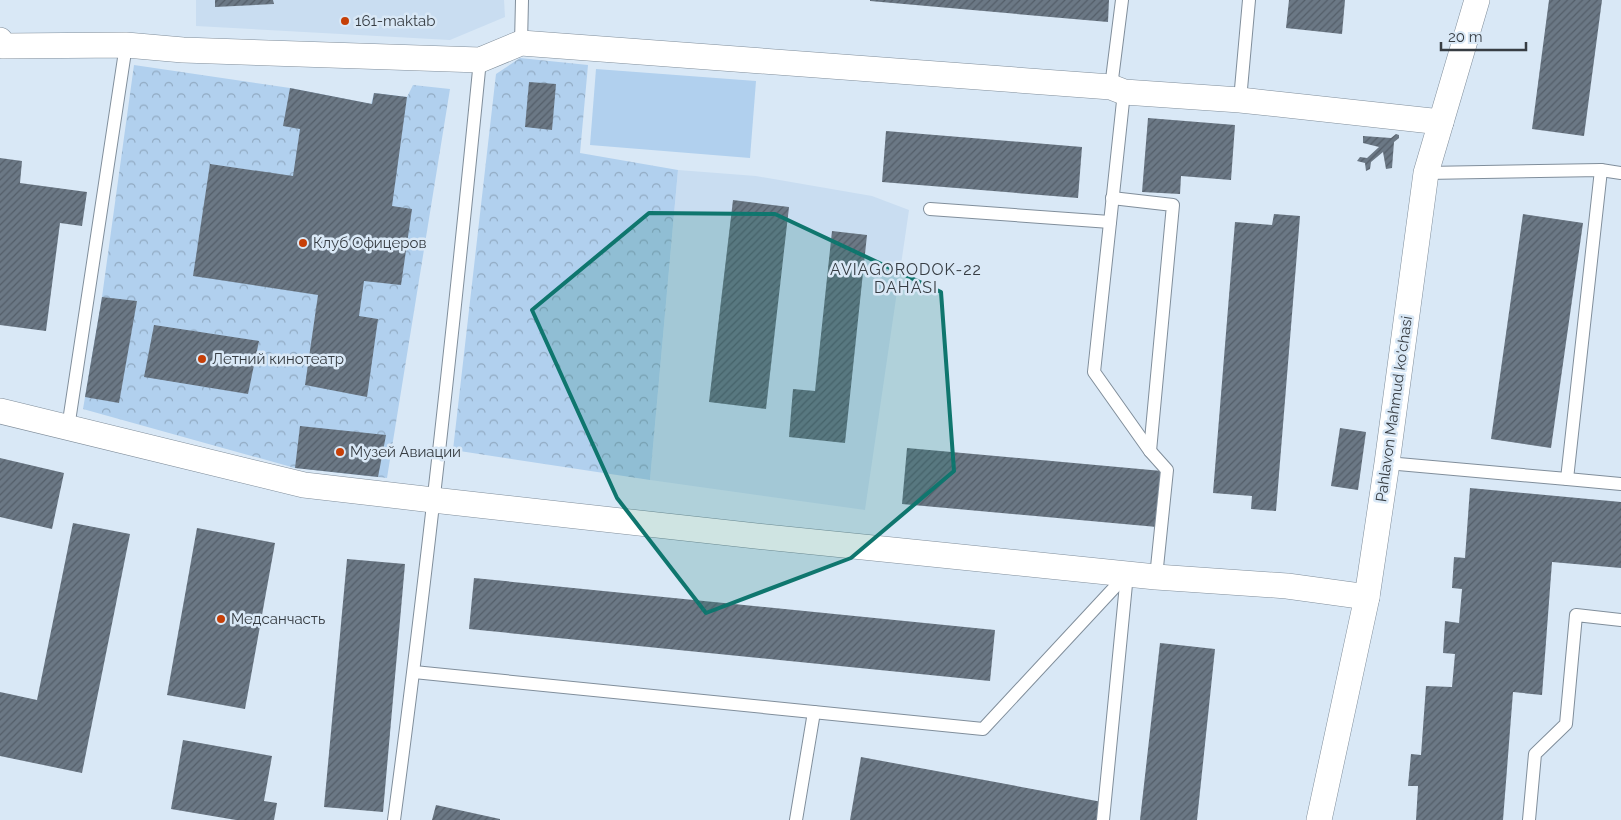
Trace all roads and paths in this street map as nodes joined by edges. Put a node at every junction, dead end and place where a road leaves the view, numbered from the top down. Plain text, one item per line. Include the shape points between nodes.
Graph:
1 (522, 0) edge
2 (1122, 0) edge
3 (1249, 0) edge
4 (1477, 0) edge
5 (0, 40) edge
6 (521, 43) junction
7 (126, 45) junction
8 (480, 60) junction
9 (1117, 90) junction
10 (1240, 100) junction
11 (1441, 122) junction
12 (1601, 170) junction
13 (1426, 173) junction
14 (1621, 173) edge
15 (1112, 198) junction
16 (930, 209) dead end
17 (1110, 222) junction
18 (0, 411) edge
19 (68, 428) junction
20 (1150, 451) junction
21 (1387, 463) junction
22 (1567, 479) junction
23 (1621, 484) edge
24 (432, 500) junction
25 (1127, 574) junction
26 (1156, 577) junction
27 (1367, 597) junction
28 (1621, 620) edge
29 (414, 672) junction
30 (814, 712) junction
31 (394, 820) edge
32 (796, 820) edge
33 (1103, 820) edge
34 (1319, 820) edge
35 (1529, 820) edge

1 - 6 lane
2 - 9 lane
3 - 10 lane
4 - 11 street, Pahlavon Mahmud ko'chasi
5 - 7 street via 3,46
6 - 8 street
6 - 9 street
7 - 8 street via 183,50
7 - 19 lane
8 - 24 lane via 460,268
9 - 10 street
9 - 15 lane
10 - 11 street
11 - 13 street, Pahlavon Mahmud ko'chasi
12 - 13 lane
12 - 14 lane
12 - 22 lane
13 - 21 street, Pahlavon Mahmud ko'chasi
15 - 17 lane
15 - 20 lane via 1173,205
16 - 17 lane
17 - 20 lane via 1094,372
18 - 19 street
19 - 24 street via 304,485
20 - 26 lane via 1167,470
21 - 22 lane
21 - 27 street, Pahlavon Mahmud ko'chasi
22 - 23 lane
24 - 25 street
24 - 29 lane
25 - 26 street
25 - 30 lane via 983,729
25 - 33 lane
26 - 27 street via 1287,586
27 - 34 street, Pahlavon Mahmud ko'chasi
28 - 35 lane via 1576,615 1566,724 1535,754
29 - 30 lane
29 - 31 lane
30 - 32 lane

